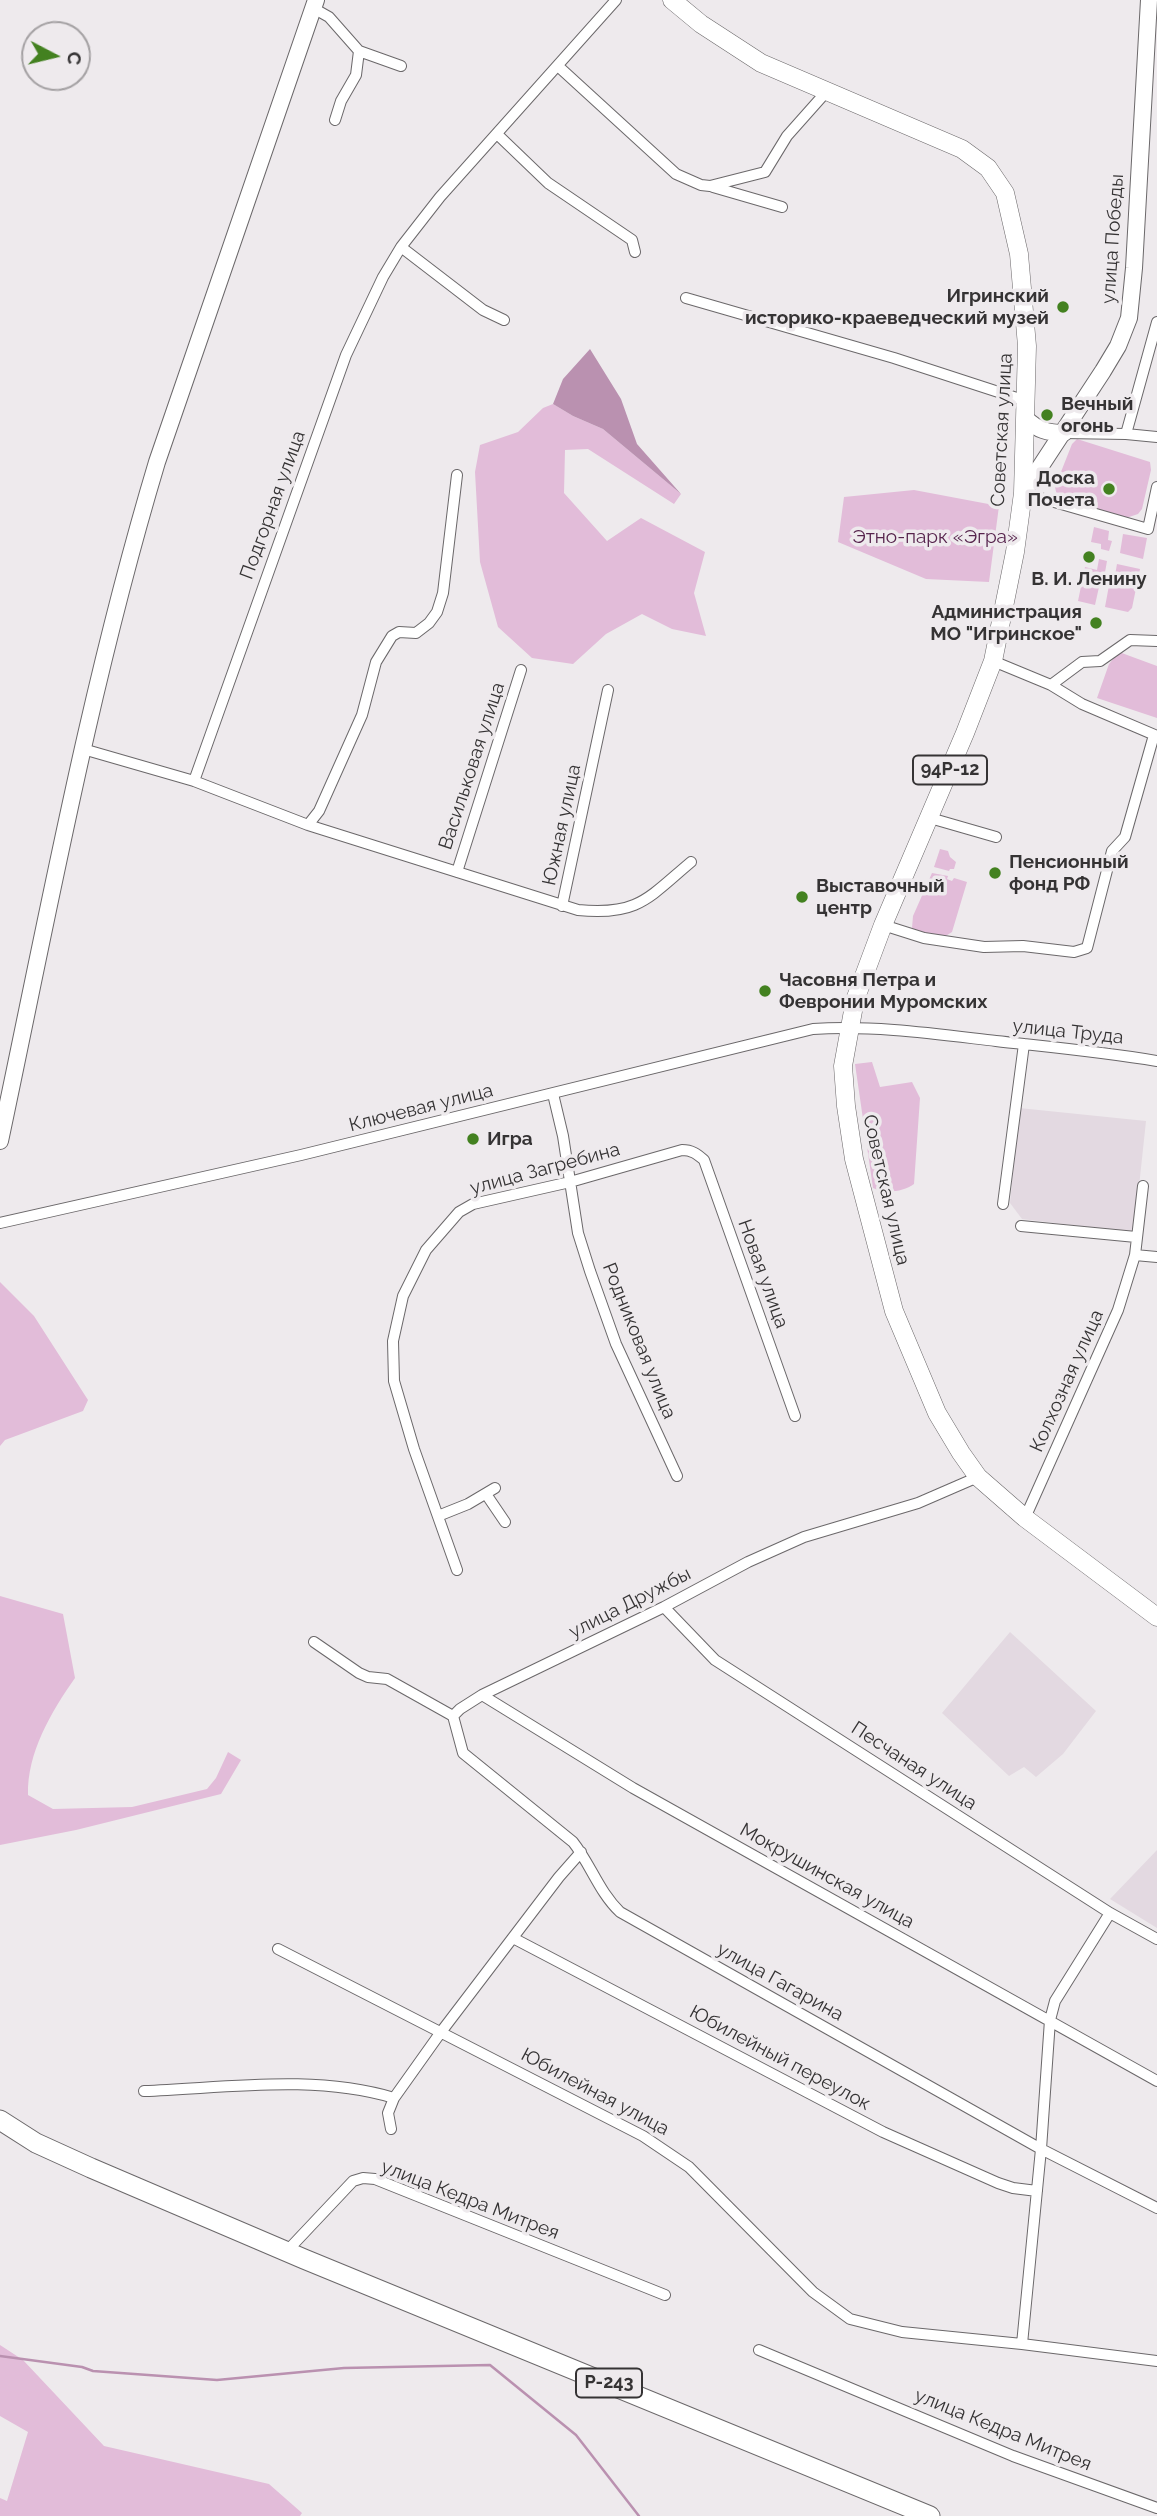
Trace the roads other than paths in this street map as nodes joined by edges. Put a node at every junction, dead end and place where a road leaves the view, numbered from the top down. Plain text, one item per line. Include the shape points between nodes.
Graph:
1 (616, 0) edge
2 (672, 0) edge
3 (1149, 0) edge
4 (315, 4) edge
5 (1151, 42) edge
6 (359, 51) junction
7 (401, 65) dead end
8 (559, 67) junction
9 (827, 91) junction
10 (335, 120) dead end
11 (498, 135) junction
12 (710, 186) junction
13 (782, 207) dead end
14 (401, 247) junction
15 (635, 252) dead end
16 (686, 298) dead end
17 (504, 320) dead end
18 (1157, 322) edge
19 (1026, 410) junction
20 (1064, 433) junction
21 (1126, 434) junction
22 (1157, 438) edge
23 (457, 475) dead end
24 (1157, 487) edge
25 (1023, 494) junction
26 (1157, 641) edge
27 (993, 661) junction
28 (521, 670) dead end
29 (1051, 685) junction
30 (608, 690) dead end
31 (1155, 736) edge
32 (83, 749) junction
33 (194, 781) junction
34 (930, 818) junction
35 (308, 825) junction
36 (996, 837) dead end
37 (691, 862) dead end
38 (457, 872) junction
39 (562, 906) junction
40 (883, 925) junction
41 (849, 1027) junction
42 (1024, 1044) junction
43 (1157, 1061) edge
44 (553, 1094) junction
45 (0, 1141) edge
46 (690, 1150) joint
47 (570, 1182) junction
48 (1143, 1186) dead end
49 (1003, 1204) dead end
50 (0, 1223) edge
51 (1021, 1226) dead end
52 (1136, 1237) junction
53 (1135, 1255) junction
54 (1157, 1257) edge
55 (794, 1416) dead end
56 (677, 1476) dead end
57 (978, 1478) junction
58 (438, 1516) junction
59 (1025, 1518) junction
60 (505, 1522) dead end
61 (457, 1570) dead end
62 (664, 1607) junction
63 (1157, 1617) edge
64 (314, 1642) dead end
65 (482, 1695) junction
66 (453, 1716) junction
67 (581, 1852) junction
68 (1110, 1913) junction
69 (513, 1938) junction
70 (1157, 1939) edge
71 (278, 1949) dead end
72 (1050, 2020) junction
73 (441, 2032) junction
74 (1157, 2081) edge
75 (144, 2091) dead end
76 (394, 2098) junction
77 (0, 2120) edge
78 (391, 2129) dead end
79 (1041, 2149) junction
80 (1037, 2191) junction
81 (1157, 2208) edge
82 (287, 2251) junction
83 (665, 2295) dead end
84 (1022, 2344) junction
85 (759, 2350) dead end
86 (1157, 2361) edge
87 (1157, 2508) edge
88 (930, 2516) edge

1 - 8 street, Подгорная улица
2 - 9 main road, Советская улица / 94Р-12 via 761,63
3 - 5 street, улица Победы
4 - 6 street
4 - 32 street via 157,462
5 - 20 street, улица Победы via 1129,318 1118,346
6 - 7 street
6 - 10 street via 356,75
8 - 11 street, Подгорная улица
8 - 12 street via 676,174
9 - 12 street via 787,136 765,172
9 - 19 main road, Советская улица / 94Р-12 via 962,149 998,180 1019,254 1027,346
11 - 14 street, Подгорная улица
11 - 15 street via 548,183 632,240
12 - 13 street
14 - 17 street via 483,310
14 - 33 street, Подгорная улица via 346,355
16 - 19 street via 894,358
18 - 21 street
19 - 20 street via 1037,428
19 - 25 main road, Советская улица / 94Р-12
20 - 21 street
20 - 25 street, улица Победы
21 - 22 street
23 - 35 street via 437,612 416,633 392,636 376,662 362,715 320,811
24 - 25 street via 1148,529
25 - 27 main road, Советская улица / 94Р-12
26 - 29 street via 1130,640 1100,661 1082,662
27 - 29 street
27 - 34 main road, Советская улица / 94Р-12
28 - 38 street, Васильковая улица
29 - 31 street
30 - 39 street, Южная улица
31 - 40 street via 1125,837 1112,851 1087,948 1074,952 984,947 924,938
32 - 33 street
32 - 45 street
33 - 35 street
34 - 36 street
34 - 40 main road, Советская улица / 94Р-12
35 - 38 street
37 - 39 street, Южная улица via 637,905 602,912
38 - 39 street
40 - 41 main road, Советская улица / 94Р-12
41 - 42 street, улица Труда
41 - 44 street, Ключевая улица via 813,1029
41 - 57 main road, Советская улица / 94Р-12 via 843,1066 853,1159 894,1311 937,1413
42 - 43 street, улица Труда
42 - 49 street
44 - 47 street, Родниковая улица
44 - 50 street, Ключевая улица
46 - 47 street, улица Загребина
46 - 55 street, Новая улица via 704,1160
47 - 56 street, Родниковая улица via 590,1271 617,1344
47 - 58 street, улица Загребина via 473,1203 459,1212 426,1250 403,1296 393,1341 394,1381
48 - 52 street, Колхозная улица
51 - 52 street
52 - 53 street, Колхозная улица
53 - 54 street
53 - 59 street, Колхозная улица via 1118,1310
57 - 59 main road, Советская улица / 94Р-12
57 - 62 street, улица Дружбы via 918,1503 804,1537
58 - 60 street via 490,1491
58 - 61 street, улица Загребина
59 - 63 main road, Советская улица / 94Р-12
62 - 65 street, улица Дружбы
62 - 68 street, Песчаная улица via 715,1660
64 - 66 street via 359,1673 387,1679
65 - 66 street, улица Дружбы
65 - 72 street, Мокрушинская улица via 633,1788
66 - 67 street, улица Гагарина via 463,1753
67 - 69 street
67 - 79 street, улица Гагарина via 606,1899 620,1912
68 - 70 street, Песчаная улица
68 - 72 street via 1055,2001
69 - 73 street
69 - 80 street, Юбилейный переулок via 883,2132 998,2183
71 - 73 street, Юбилейная улица
72 - 74 street, Мокрушинская улица
72 - 79 street
73 - 76 street
73 - 84 street, Юбилейная улица via 670,2152 705,2181 813,2292 850,2319 902,2333
75 - 76 street via 302,2084 355,2088
76 - 78 street via 388,2113
77 - 82 highway, Р-243 via 36,2143
79 - 80 street
79 - 81 street, улица Гагарина
80 - 84 street
82 - 83 street, улица Кедра Митрея via 353,2180 375,2179
82 - 88 highway, Р-243
84 - 86 street, Юбилейная улица
85 - 87 street, улица Кедра Митрея via 1013,2456

